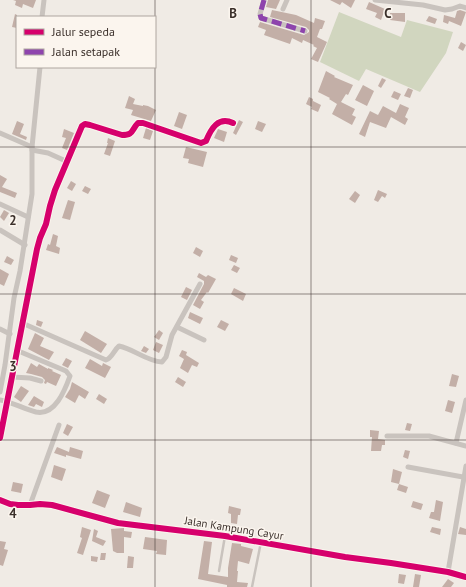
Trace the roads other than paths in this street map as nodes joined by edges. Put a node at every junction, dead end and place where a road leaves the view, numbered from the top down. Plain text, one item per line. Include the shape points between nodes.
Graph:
1 (44, 0) edge
2 (264, 0) edge
3 (287, 0) edge
4 (375, 0) edge
5 (466, 8) edge
6 (282, 9) dead end
7 (42, 16) edge
8 (305, 31) dead end
9 (40, 68) edge
10 (233, 123) dead end
11 (0, 133) edge
12 (32, 148) junction
13 (68, 162) junction
14 (0, 204) edge
15 (28, 217) junction
16 (0, 230) edge
17 (24, 246) junction
18 (200, 284) dead end
19 (22, 323) junction
20 (177, 327) junction
21 (0, 329) edge
22 (10, 334) junction
23 (204, 340) dead end
24 (16, 350) junction
25 (12, 377) junction
26 (41, 381) dead end
27 (0, 392) edge
28 (0, 400) edge
29 (466, 400) edge
30 (7, 401) junction
31 (59, 425) dead end
32 (386, 436) dead end
33 (0, 438) edge
34 (456, 443) junction
35 (466, 446) edge
36 (466, 466) edge
37 (408, 467) dead end
38 (463, 477) junction
39 (0, 500) edge
40 (30, 506) junction
41 (225, 536) junction
42 (261, 542) junction
43 (219, 571) dead end
44 (448, 572) junction
45 (466, 577) edge
46 (252, 587) edge

1 - 7 street
2 - 8 street via 260,14 262,18
3 - 6 street
4 - 5 street via 445,10 460,6
9 - 12 street
10 - 13 street via 225,121 213,126 206,141 201,143 143,123 138,123 132,133 126,135 86,124 82,126
11 - 12 street
12 - 13 street
12 - 15 street via 32,194
13 - 19 street via 40,238
14 - 15 street
15 - 17 street
16 - 17 street
17 - 22 street
18 - 20 street
19 - 20 street via 106,360 119,346 162,362
19 - 24 street
20 - 23 street
21 - 22 street
22 - 27 street
24 - 25 street
24 - 30 street via 66,371 70,376 57,402 46,411 34,411
25 - 26 street
25 - 30 street
28 - 30 street
29 - 34 street
30 - 33 street
31 - 40 street
32 - 34 street via 429,436
34 - 35 street
36 - 38 street
37 - 38 street
38 - 44 street
39 - 40 street, Jalan Kampung Cayur
40 - 41 street, Jalan Kampung Cayur via 47,504 118,523
41 - 42 street, Jalan Kampung Cayur
41 - 43 lane
42 - 44 street, Jalan Kampung Cayur
42 - 46 lane
44 - 45 street, Jalan Kampung Cayur

